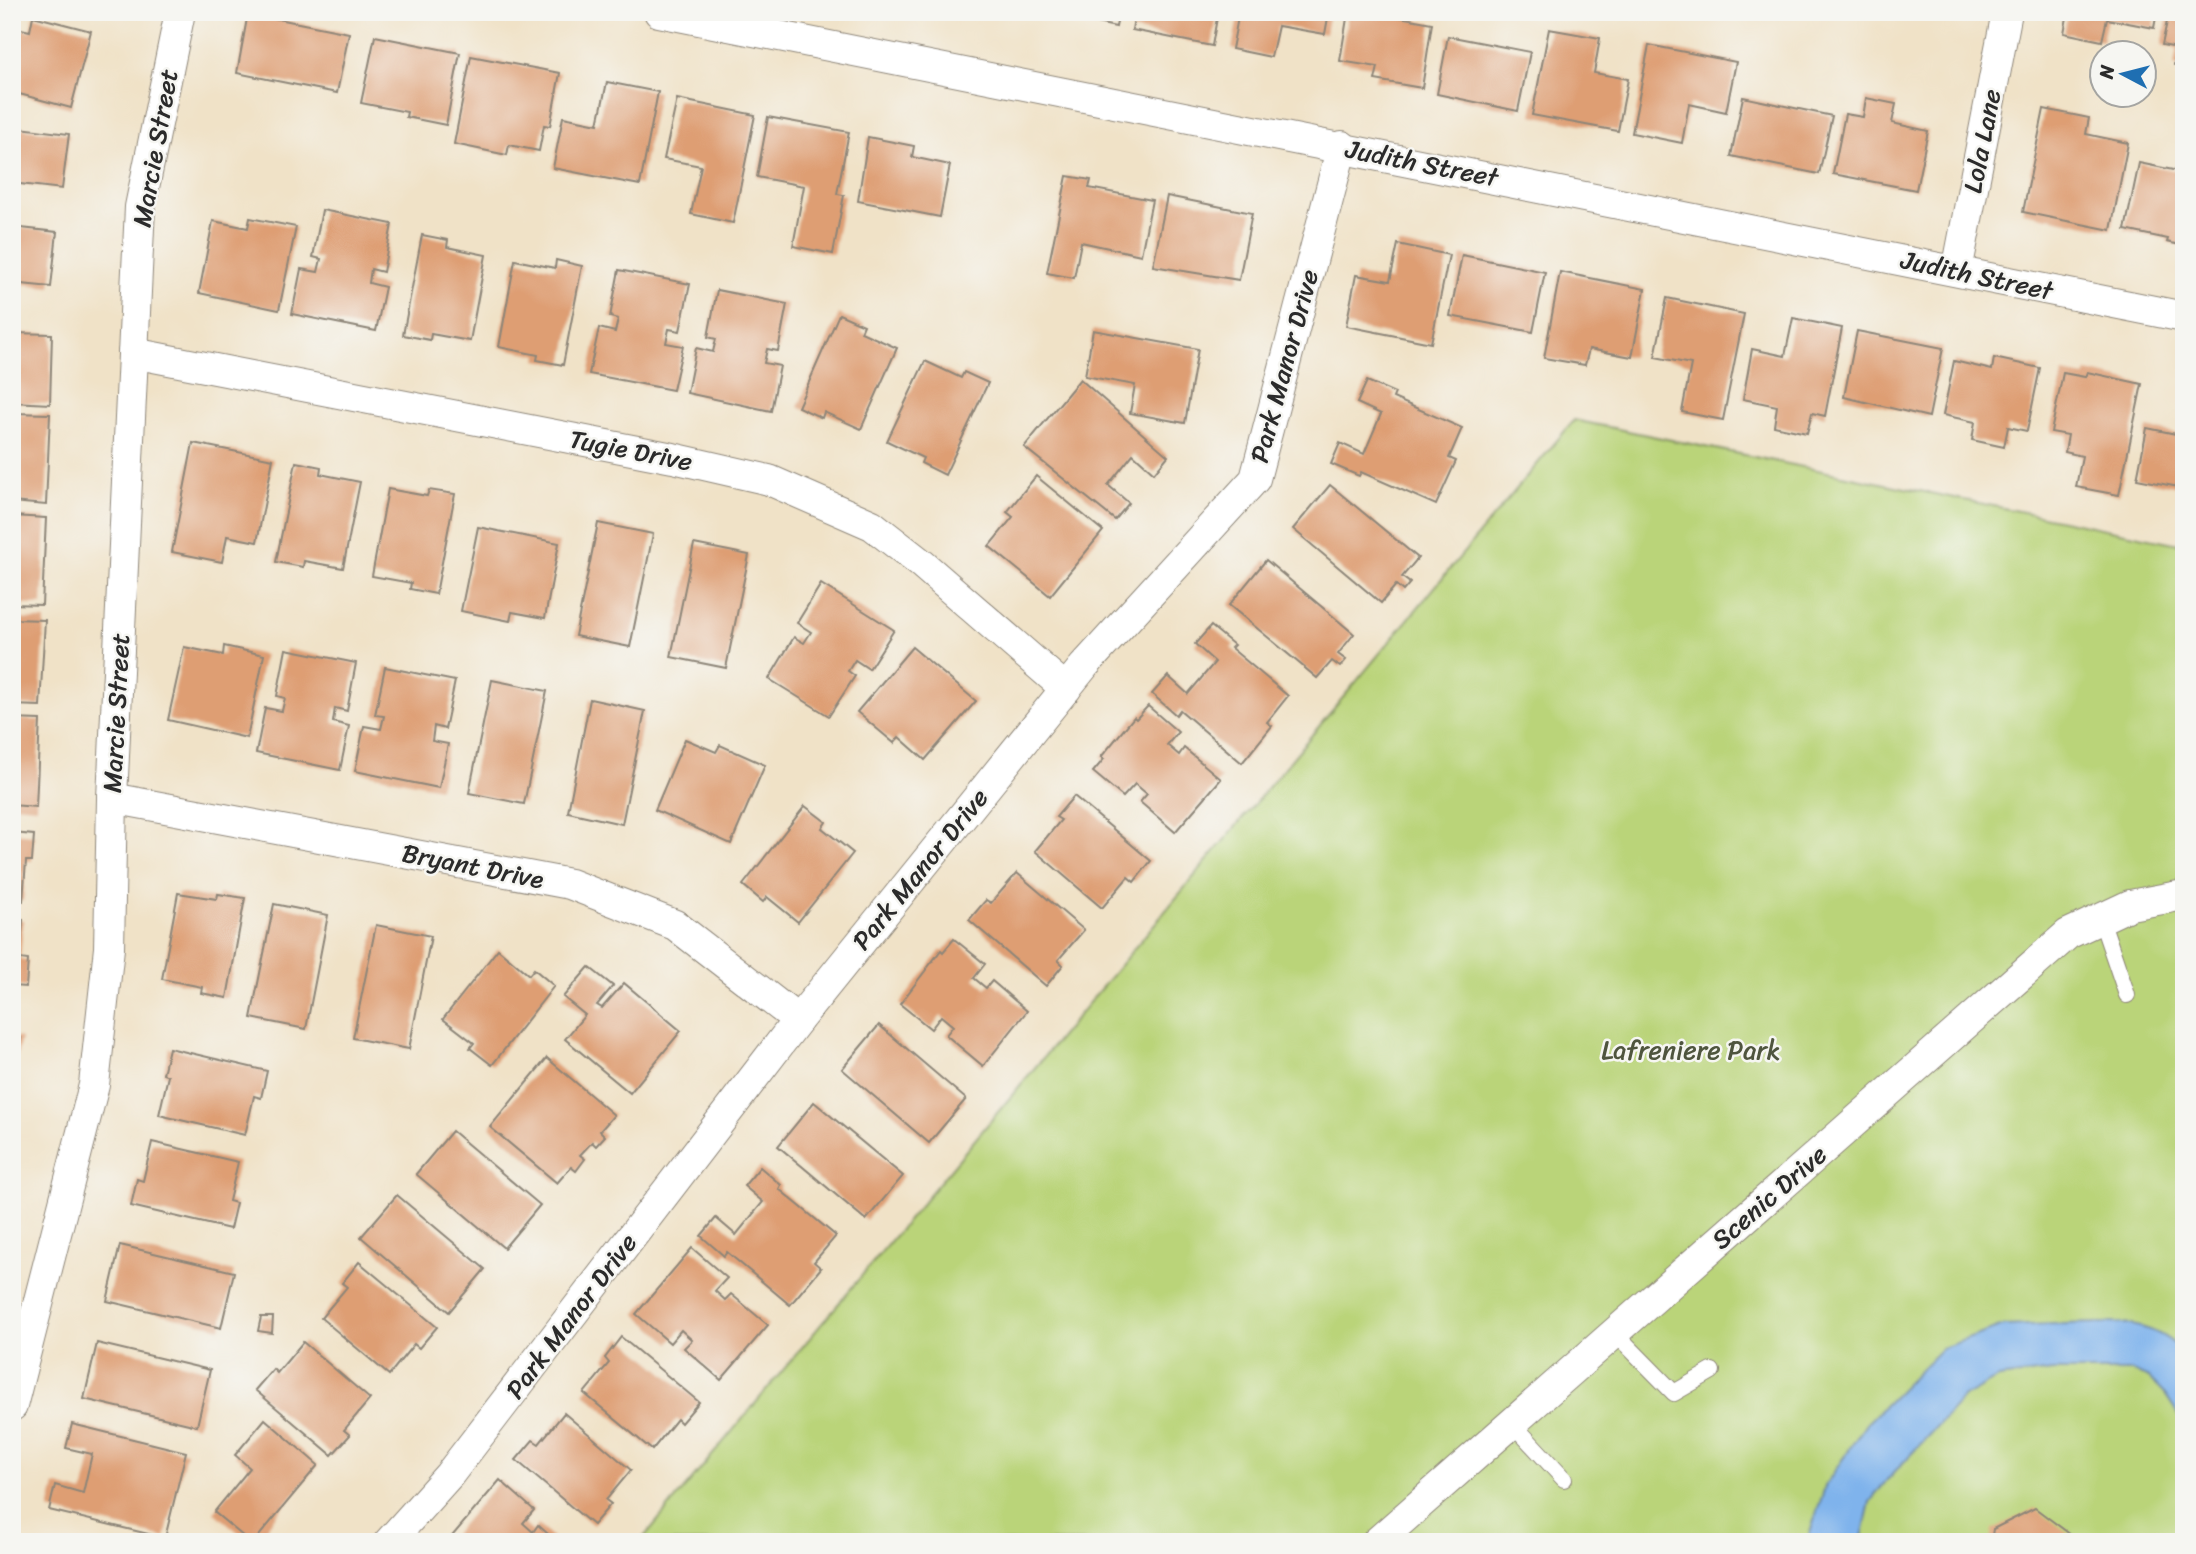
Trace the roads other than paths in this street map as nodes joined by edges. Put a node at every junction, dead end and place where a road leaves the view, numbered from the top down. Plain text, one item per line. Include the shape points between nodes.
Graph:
1 (180, 12) edge
2 (659, 12) edge
3 (2007, 12) edge
4 (1342, 146) junction
5 (1957, 271) junction
6 (2184, 317) edge
7 (133, 353) junction
8 (1066, 689) junction
9 (112, 798) junction
10 (2184, 895) edge
11 (2101, 919) junction
12 (2127, 995) dead end
13 (798, 1020) junction
14 (1615, 1333) junction
15 (1712, 1371) dead end
16 (12, 1406) edge
17 (1512, 1423) junction
18 (1564, 1479) dead end
19 (389, 1542) edge
20 (1377, 1542) edge

1 - 7 street, Marcie Street via 140,207
2 - 4 street, Judith Street
3 - 5 street, Lola Lane
4 - 5 street, Judith Street
4 - 8 street, Park Manor Drive via 1255,479
5 - 6 street, Judith Street
7 - 8 street, Tugie Drive via 673,458 769,481 872,525
7 - 9 street, Marcie Street
8 - 13 street, Park Manor Drive
9 - 13 street, Bryant Drive via 570,884 675,925
9 - 16 street, Marcie Street via 109,948 93,1085
10 - 11 street, Scenic Drive via 2130,905
11 - 12 lane
11 - 14 street, Scenic Drive via 2068,934
13 - 19 street, Park Manor Drive via 449,1475
14 - 15 lane via 1674,1393
14 - 17 street, Scenic Drive
17 - 18 lane
17 - 20 street, Scenic Drive

